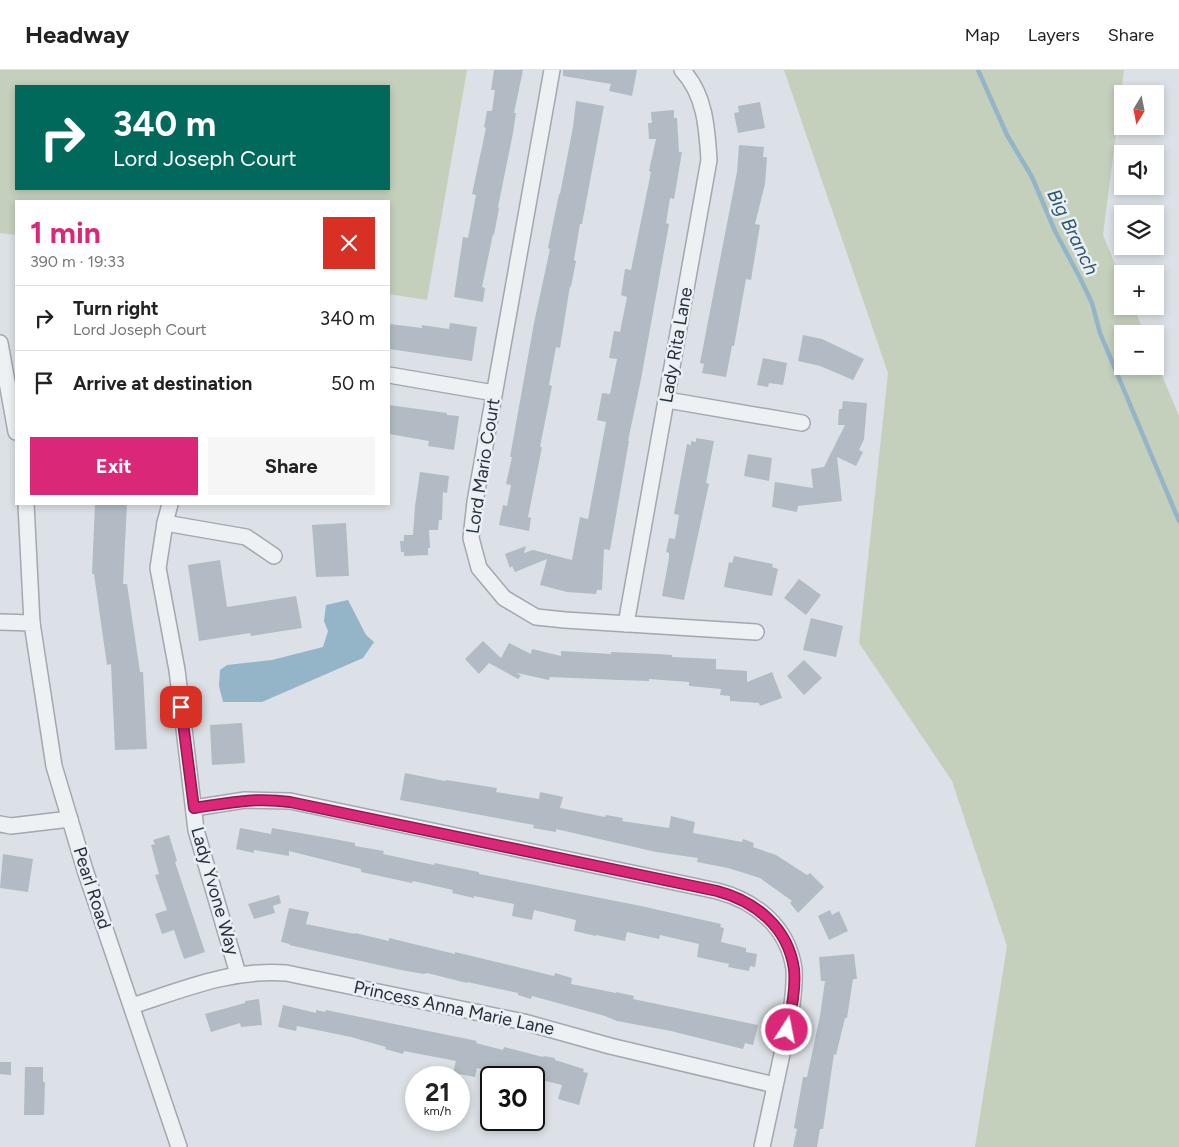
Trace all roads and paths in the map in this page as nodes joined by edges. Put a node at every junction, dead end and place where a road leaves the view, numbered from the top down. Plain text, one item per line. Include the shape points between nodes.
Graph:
1 (552, 70) edge
2 (682, 70) edge
3 (6, 349) edge
4 (390, 375) edge
5 (494, 393) junction
6 (667, 400) junction
7 (802, 423) dead end
8 (15, 424) edge
9 (26, 505) edge
10 (170, 505) edge
11 (165, 524) junction
12 (274, 556) dead end
13 (0, 622) edge
14 (32, 623) junction
15 (626, 624) junction
16 (756, 632) dead end
17 (194, 808) junction
18 (70, 820) junction
19 (0, 824) edge
20 (238, 974) junction
21 (132, 1006) junction
22 (775, 1085) junction
23 (179, 1147) edge
24 (762, 1147) edge

1 - 5 street, Lord Mario Court
2 - 6 street, Lady Rita Lane via 698,94 707,125 709,160
3 - 8 street
4 - 5 street
5 - 15 street, Lord Mario Court via 474,502 471,538 479,568 504,598 536,617
6 - 7 street
6 - 15 street, Lady Rita Lane
9 - 14 street, Pearl Road
10 - 11 street, Lady Yvone Way
11 - 12 street via 246,537
11 - 17 street, Lady Yvone Way via 158,568 176,670
13 - 14 street
14 - 18 street, Pearl Road via 54,766
15 - 16 street, Lord Mario Court
17 - 20 street, Lady Yvone Way via 196,830
17 - 22 street via 245,800 290,802 717,891 745,901 775,927 787,946 794,969 793,1000
18 - 19 street via 11,826
18 - 21 street, Pearl Road
20 - 21 street, Princess Anna Marie Lane
20 - 22 street, Princess Anna Marie Lane via 304,975 524,1022
21 - 23 street, Pearl Road
22 - 24 street

